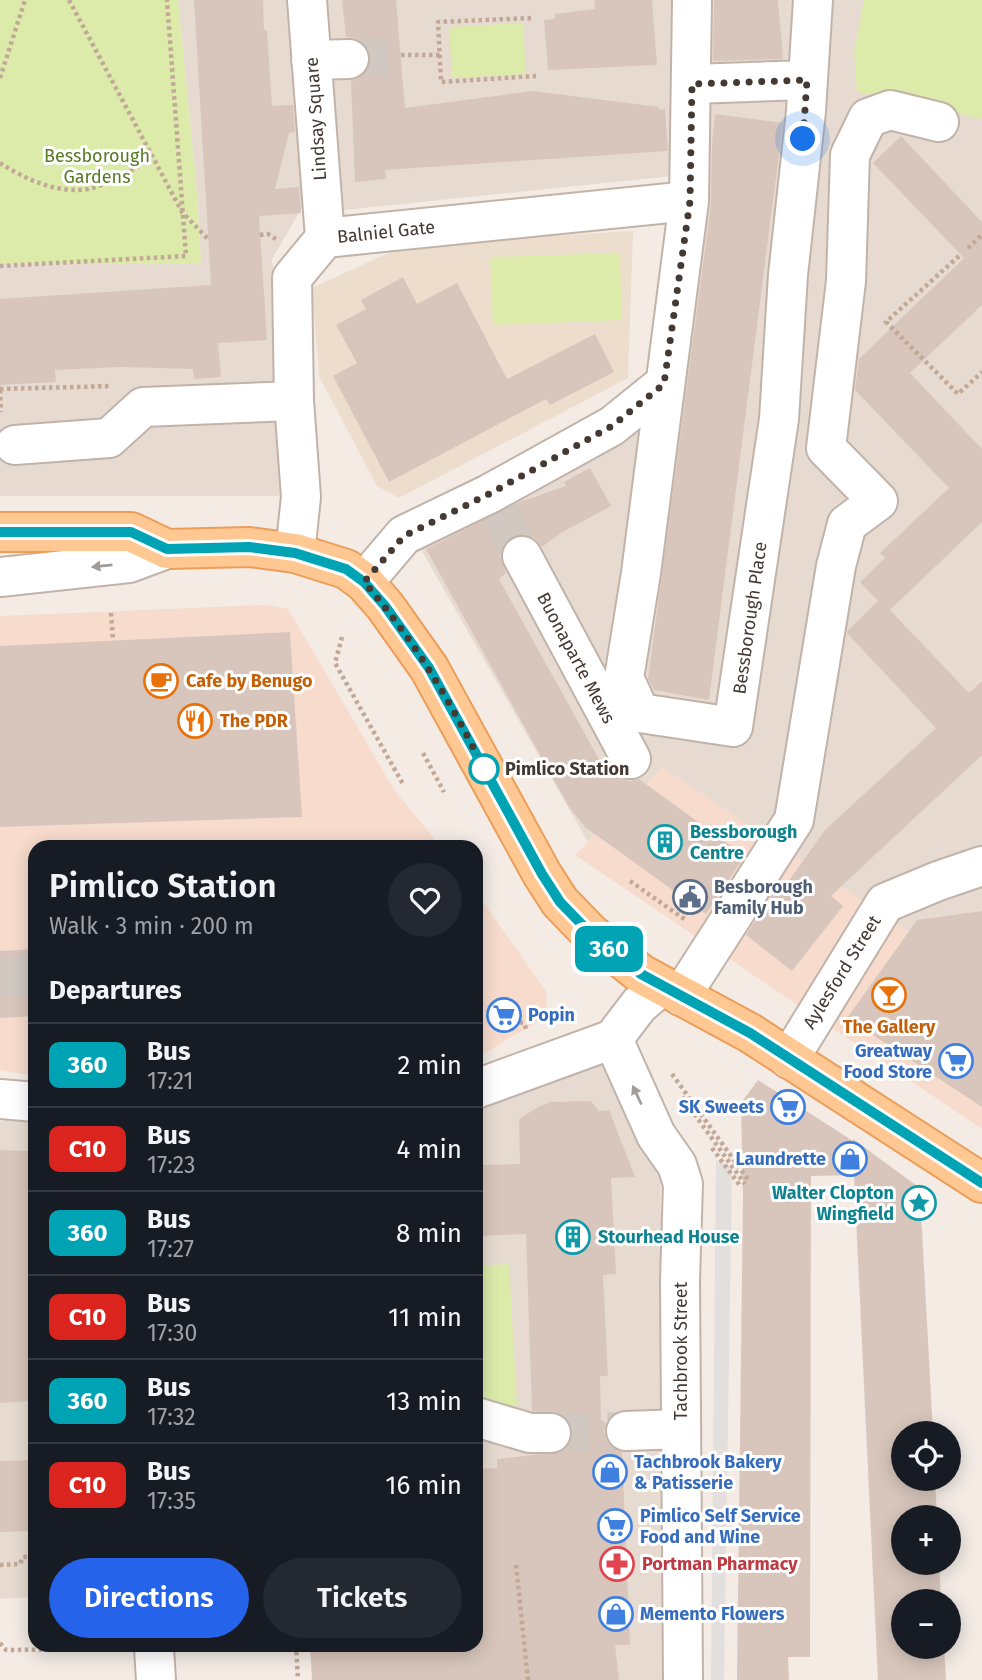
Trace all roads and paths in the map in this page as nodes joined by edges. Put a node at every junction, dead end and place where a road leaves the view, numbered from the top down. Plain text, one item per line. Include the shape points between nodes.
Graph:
1 (25, 0) edge
2 (69, 0) edge
3 (167, 0) edge
4 (307, 0) edge
5 (692, 0) edge
6 (813, 0) edge
7 (531, 18) dead end
8 (440, 54) junction
9 (401, 55) tunnel mouth
10 (349, 59) tunnel mouth
11 (311, 60) junction
12 (536, 76) dead end
13 (0, 78) edge
14 (807, 80) junction
15 (692, 84) junction
16 (939, 122) dead end
17 (152, 158) junction
18 (0, 163) edge
19 (690, 201) junction
20 (182, 212) junction
21 (982, 235) edge
22 (325, 238) junction
23 (208, 239) dead end
24 (968, 248) dead end
25 (960, 256) dead end
26 (0, 266) edge
27 (982, 372) edge
28 (664, 384) junction
29 (294, 401) junction
30 (15, 445) dead end
31 (0, 532) edge
32 (167, 549) junction
33 (295, 553) junction
34 (522, 556) tunnel mouth
35 (0, 577) edge
36 (364, 582) junction
37 (111, 614) dead end
38 (342, 637) dead end
39 (113, 640) dead end
40 (423, 753) dead end
41 (631, 759) dead end
42 (404, 786) dead end
43 (444, 792) dead end
44 (982, 866) edge
45 (631, 881) dead end
46 (715, 942) junction
47 (671, 991) junction
48 (492, 1018) dead end
49 (524, 1023) dead end
50 (613, 1040) junction
51 (789, 1059) junction
52 (671, 1072) dead end
53 (483, 1086) edge
54 (0, 1099) edge
55 (28, 1101) edge
56 (749, 1181) dead end
57 (982, 1183) edge
58 (483, 1419) edge
59 (681, 1429) junction
60 (626, 1430) tunnel mouth
61 (551, 1433) tunnel mouth
62 (28, 1557) edge
63 (0, 1564) edge
64 (516, 1565) dead end
65 (0, 1643) edge
66 (296, 1652) edge
67 (155, 1664) edge
68 (298, 1680) edge
69 (528, 1680) edge
70 (683, 1680) edge

1 - 13 path
2 - 17 path
3 - 20 path
4 - 11 street, Lindsay Square
5 - 15 street, Bessborough Place
6 - 14 street, Bessborough Place
7 - 8 path via 438,22
8 - 9 path
8 - 12 path via 441,82
10 - 11 street
11 - 22 street, Lindsay Square
14 - 15 street
14 - 28 street, Bessborough Place via 779,419 733,727 640,713 624,678
15 - 19 street, Bessborough Place
16 - 46 street via 890,110 868,118 850,155 846,281 826,448 878,501 847,524 794,820
17 - 18 path via 88,189 49,187
17 - 20 path
19 - 22 street, Balniel Gate
19 - 28 street, Bessborough Place
20 - 23 path
20 - 26 path via 186,256
21 - 24 path
22 - 29 street, Balniel Gate via 292,278
25 - 27 path via 886,322 958,394
28 - 36 street via 612,426 494,503 404,536
29 - 30 street via 143,407 109,438
29 - 33 street, Balniel Gate via 301,497
31 - 32 main road via 131,532
32 - 33 main road via 249,547
32 -> 35 street via 128,563
33 - 36 main road via 346,569
34 - 41 street, Buonaparte Mews
36 - 47 main road via 429,668 560,902 591,934 641,974
37 - 39 path
38 - 42 path via 335,663
40 - 43 path
44 - 51 street, Aylesford Street via 885,903
45 - 46 path
46 - 47 street
47 - 50 street via 639,1005
47 - 51 main road
48 - 49 path
50 - 53 street
59 -> 50 street, Tachbrook Street via 683,1184
51 - 57 main road
52 - 56 path
54 - 55 street
58 - 61 street via 530,1433
59 - 60 street
59 - 70 street, Tachbrook Street
62 - 63 path via 20,1564
64 - 69 path
65 - 67 path via 6,1650
66 - 68 path

